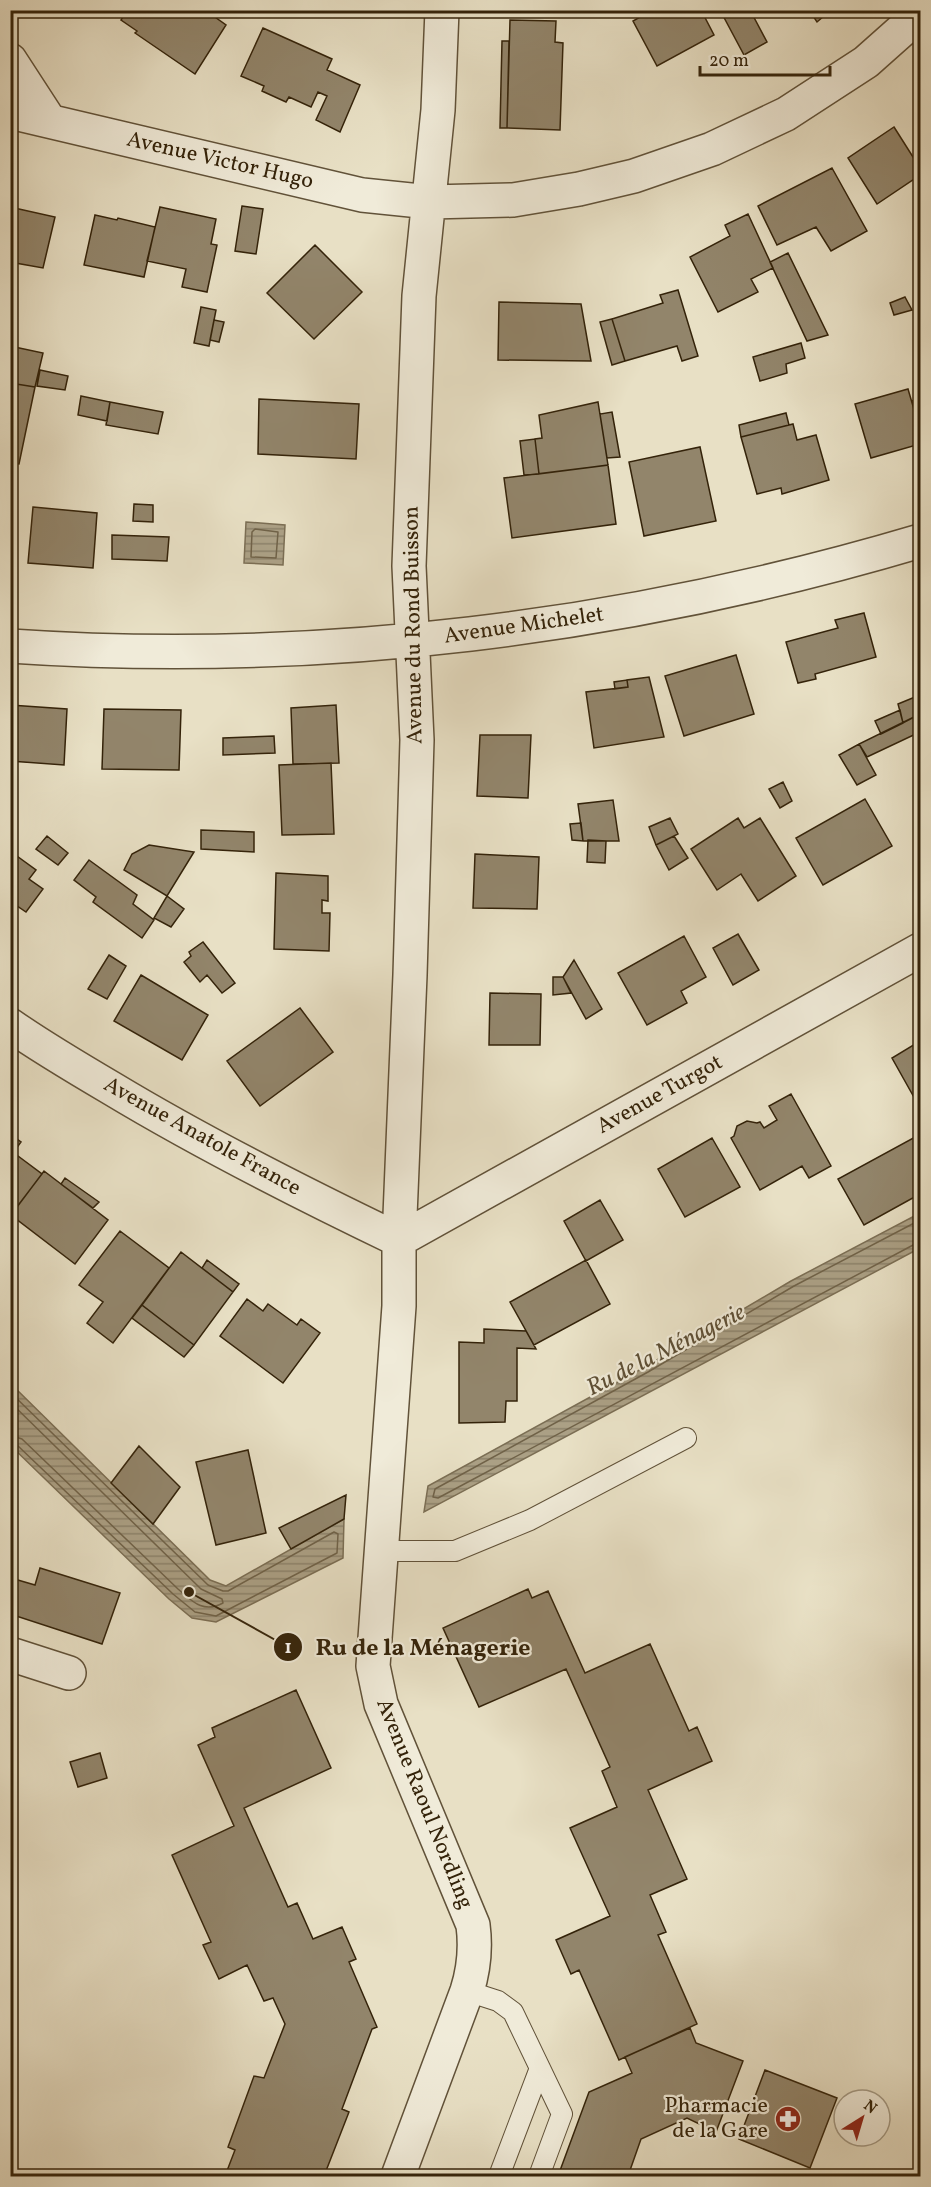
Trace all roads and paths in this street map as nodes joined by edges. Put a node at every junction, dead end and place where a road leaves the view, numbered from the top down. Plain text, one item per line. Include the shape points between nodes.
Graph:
1 (442, 10) edge
2 (921, 14) edge
3 (10, 60) edge
4 (10, 112) edge
5 (49, 120) junction
6 (430, 202) junction
7 (921, 541) edge
8 (414, 641) junction
9 (10, 646) edge
10 (921, 950) edge
11 (10, 1024) edge
12 (399, 1240) junction
13 (686, 1438) dead end
14 (381, 1551) junction
15 (10, 1654) edge
16 (69, 1673) dead end
17 (467, 1991) junction
18 (540, 2068) junction
19 (398, 2176) edge
20 (499, 2176) edge
21 (538, 2176) edge

1 - 6 street, Avenue du Rond Buisson
2 - 6 street, Avenue Victor Hugo via 866,62 786,114 712,149 634,176 579,189 513,200
3 - 5 street
4 - 5 street, Avenue Victor Hugo
5 - 6 street, Avenue Victor Hugo via 362,195
6 - 8 street, Avenue du Rond Buisson via 419,296 409,566
7 - 8 street, Avenue Michelet via 757,585 672,603
8 - 9 street, Avenue Michelet via 211,651
8 - 12 street, Avenue du Rond Buisson via 417,740
10 - 12 street, Avenue Turgot
11 - 12 street, Avenue Anatole France via 143,1107
12 - 14 street, Avenue Raoul Nordling via 399,1306
13 - 14 lane via 530,1520 454,1551
14 - 17 street, Avenue Raoul Nordling via 373,1666 377,1691 473,1925 474,1962
15 - 16 street
17 - 18 lane via 498,2001 513,2012
17 - 19 street, Avenue Raoul Nordling
18 - 20 lane
18 - 21 lane via 562,2114

